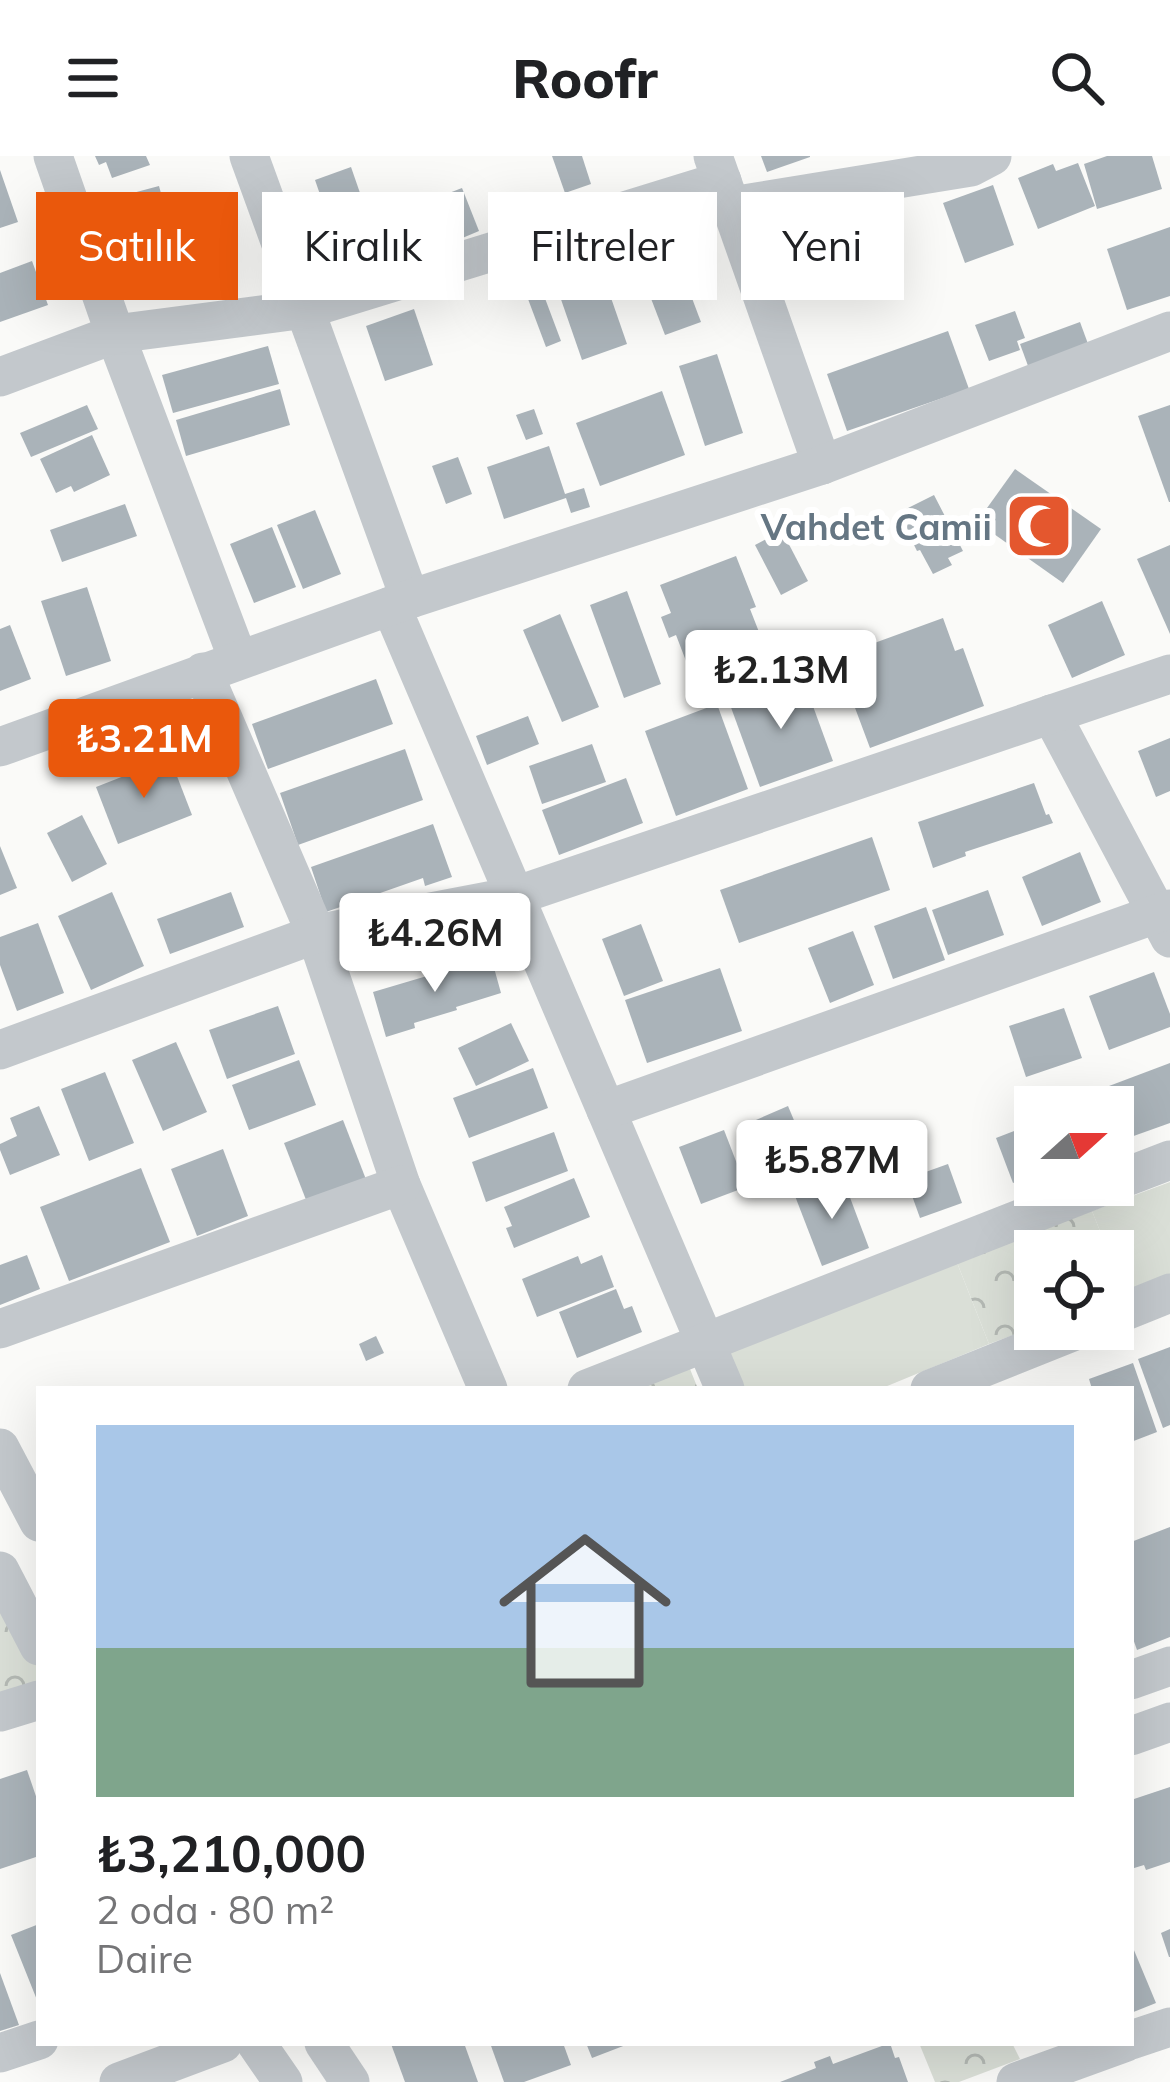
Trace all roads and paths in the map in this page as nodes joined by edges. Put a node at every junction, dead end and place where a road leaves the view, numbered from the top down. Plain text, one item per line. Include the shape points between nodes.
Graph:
1 (52, 156) edge
2 (249, 156) edge
3 (992, 156) edge
4 (722, 181) edge
5 (306, 309) junction
6 (1170, 331) edge
7 (116, 334) junction
8 (0, 377) edge
9 (822, 465) junction
10 (401, 603) junction
11 (221, 666) junction
12 (1170, 674) edge
13 (1051, 714) junction
14 (0, 747) edge
15 (514, 896) junction
16 (1166, 920) edge
17 (316, 934) junction
18 (0, 1050) edge
19 (606, 1110) junction
20 (1170, 1160) edge
21 (1134, 1174) edge
22 (401, 1185) junction
23 (1054, 1206) edge
24 (1170, 1293) edge
25 (1134, 1308) edge
26 (0, 1329) edge
27 (705, 1342) junction
28 (1028, 1350) edge
29 (487, 1386) edge
30 (595, 1386) edge
31 (724, 1386) edge
32 (938, 1386) edge
33 (0, 1448) edge
34 (36, 1516) edge
35 (14, 1595) edge
36 (36, 1640) edge
37 (1170, 1666) edge
38 (1134, 1679) edge
39 (36, 1701) edge
40 (0, 1712) edge
41 (1170, 1722) edge
42 (1134, 1735) edge
43 (1170, 2026) edge
44 (1134, 2040) edge
45 (36, 2041) edge
46 (215, 2046) edge
47 (258, 2046) edge
48 (326, 2046) edge
49 (1114, 2046) edge
50 (0, 2053) edge
51 (1033, 2070) edge
52 (119, 2082) edge
53 (283, 2082) edge
54 (350, 2082) edge

1 - 7 street
2 - 5 street
3 - 4 street via 971,167
4 - 5 street
4 - 9 street
5 - 7 street
5 - 10 street
6 - 9 street
7 - 8 street
7 - 11 street
9 - 10 street
10 - 11 street
10 - 15 street
11 - 14 street
11 - 17 street
12 - 13 street
13 - 15 street
13 - 16 street
15 - 17 street
15 - 19 street
16 - 19 street
17 - 18 street
17 - 22 street
19 - 27 street
20 - 21 street
22 - 26 street
22 - 29 street
23 - 27 street
24 - 25 street
27 - 30 street
27 - 31 street
28 - 32 street
33 - 34 street
35 - 36 street
37 - 38 street
39 - 40 street
41 - 42 street
43 - 44 street
45 - 50 street
46 - 52 street
47 - 53 street
48 - 54 street
49 - 51 street

